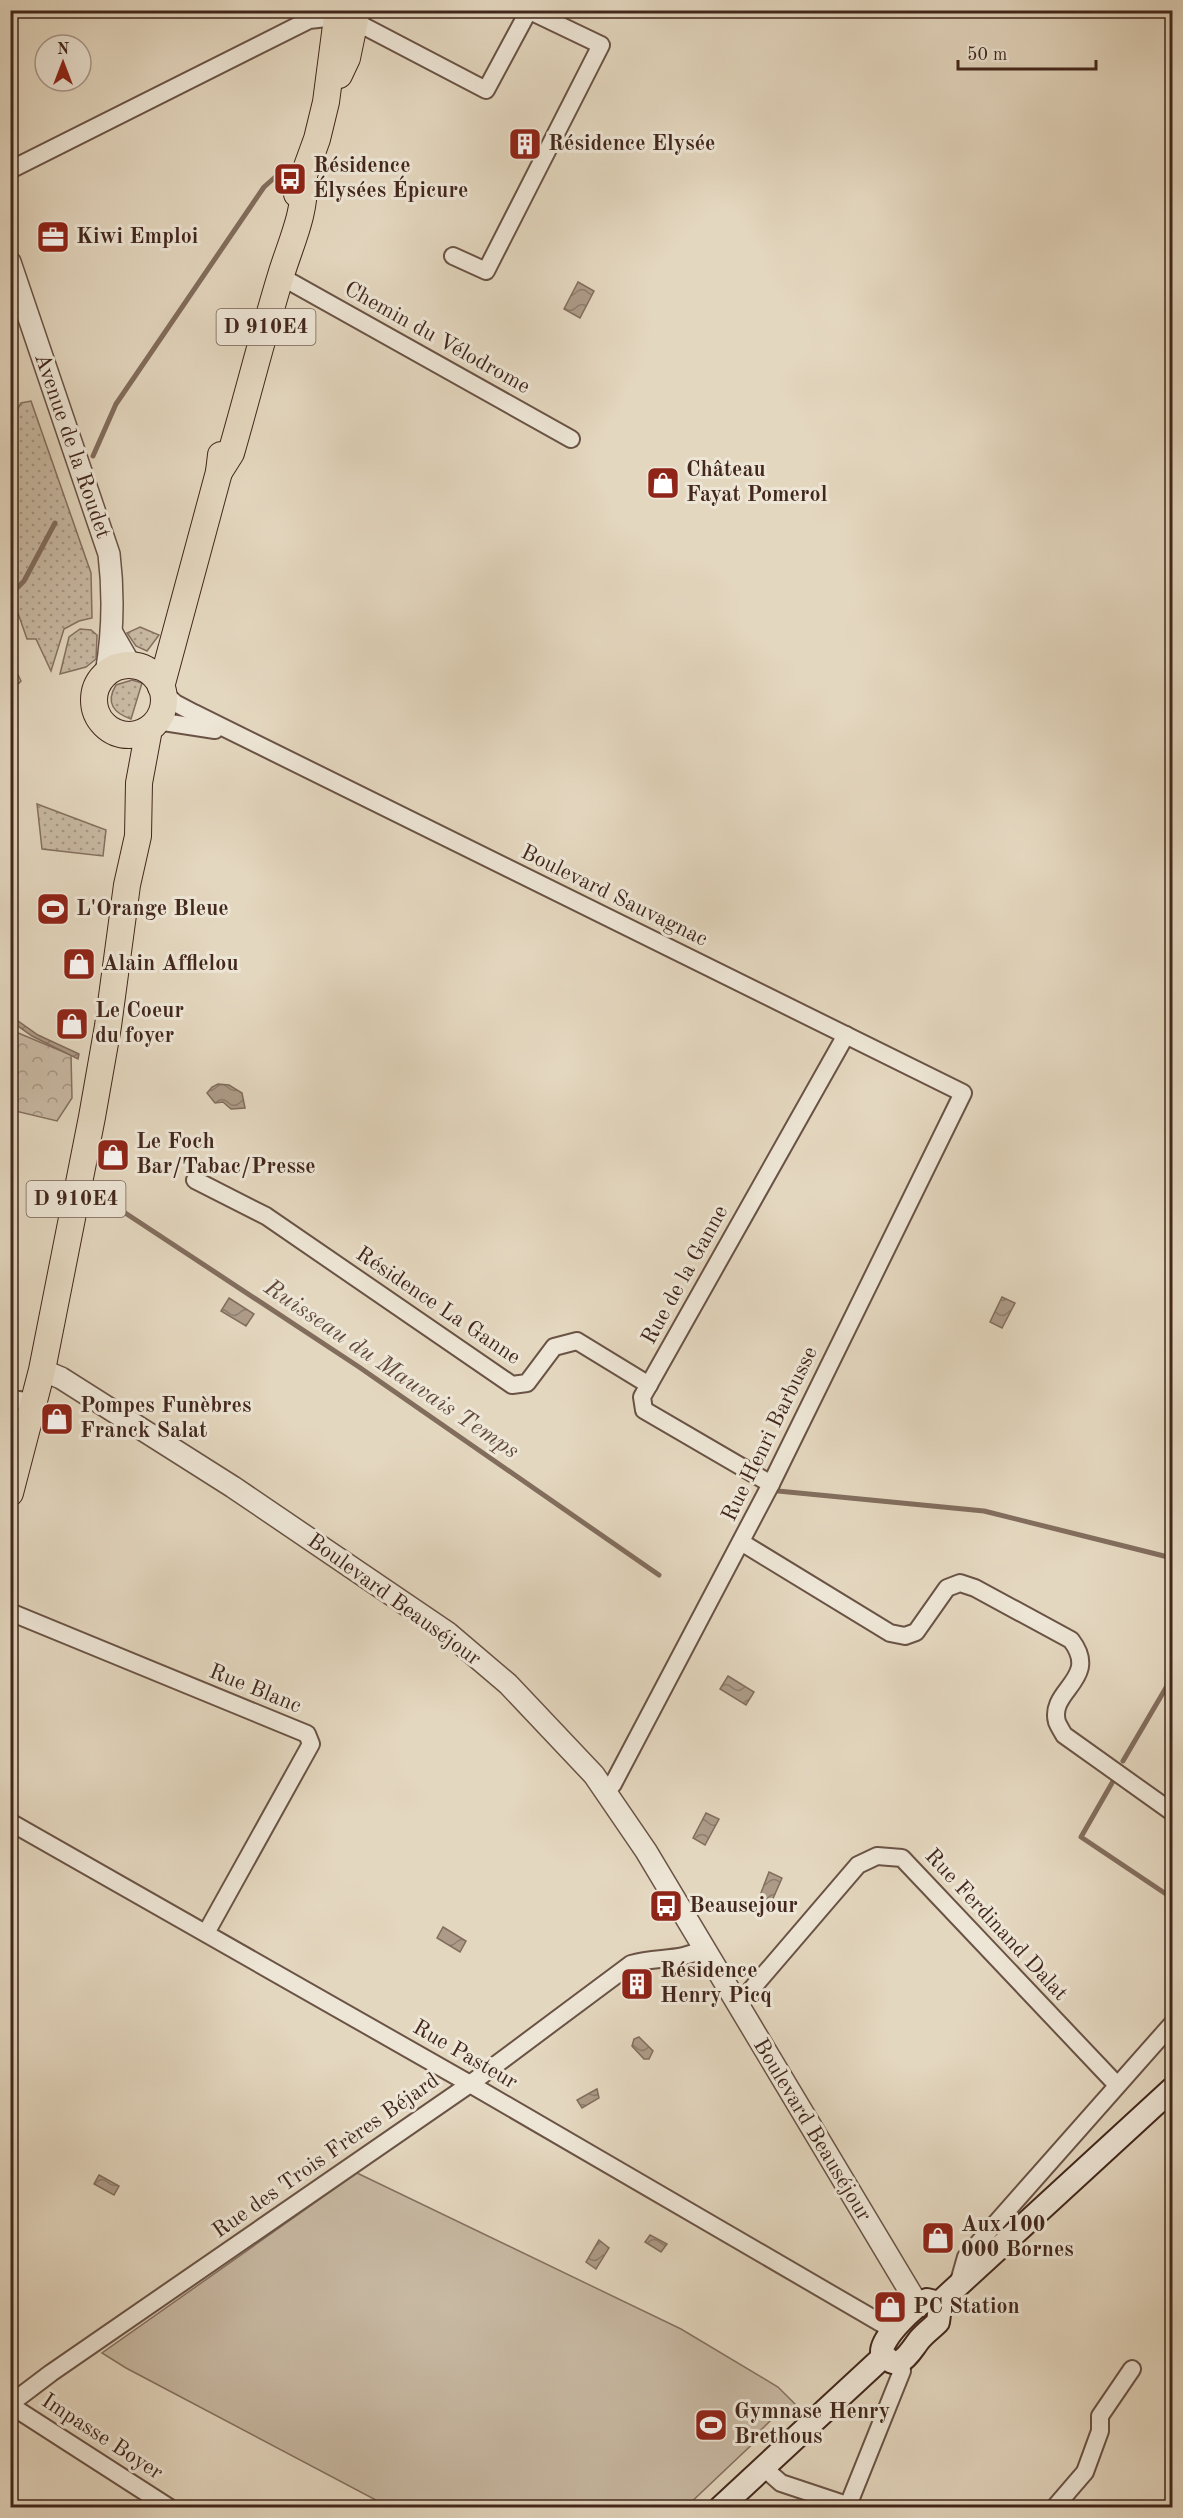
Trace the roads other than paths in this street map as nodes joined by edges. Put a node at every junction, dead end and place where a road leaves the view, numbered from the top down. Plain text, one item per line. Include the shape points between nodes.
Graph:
1 (529, 11) edge
2 (346, 22) edge
3 (10, 170) edge
4 (453, 256) dead end
5 (10, 262) edge
6 (280, 276) junction
7 (571, 439) dead end
8 (112, 633) junction
9 (106, 674) junction
10 (149, 678) junction
11 (153, 725) junction
12 (117, 734) junction
13 (245, 737) junction
14 (128, 885) junction
15 (846, 1035) junction
16 (963, 1093) joint
17 (195, 1180) dead end
18 (42, 1370) junction
19 (649, 1385) junction
20 (23, 1400) edge
21 (771, 1484) junction
22 (10, 1493) edge
23 (741, 1542) junction
24 (10, 1612) edge
25 (607, 1791) junction
26 (1173, 1812) edge
27 (10, 1821) edge
28 (206, 1933) junction
29 (705, 1948) junction
30 (738, 2005) junction
31 (1173, 2024) edge
32 (470, 2084) junction
33 (1118, 2085) junction
34 (1173, 2089) edge
35 (958, 2284) junction
36 (928, 2304) junction
37 (896, 2328) junction
38 (892, 2359) junction
39 (1132, 2369) dead end
40 (10, 2405) edge
41 (764, 2468) junction
42 (850, 2507) edge
43 (170, 2508) edge
44 (720, 2508) edge
45 (1054, 2508) edge

1 - 2 street via 486,90
1 - 4 street via 601,45 486,271
2 - 3 street via 309,20
2 - 6 main road, D 910E4 via 347,58 326,102 304,177 305,198 297,230
5 - 8 street, Avenue de la Roudet via 109,554
6 - 7 street, Chemin du Vélodrome
6 - 10 main road, D 910E4 via 231,453 219,472 189,580
8 - 9 street, Avenue de la Roudet
8 - 10 street, Avenue de la Roudet
9 - 10 main road via 122,666
9 - 12 main road via 98,682 93,702 100,722
10 - 11 main road via 162,712
10 - 13 street, Boulevard Sauvagnac via 175,703
11 - 12 main road via 139,734
11 - 13 street, Boulevard Sauvagnac via 190,725
11 - 14 main road, D 910E4 via 139,783 138,836
12 - 14 main road, D 910E4 via 127,762
13 - 15 street, Boulevard Sauvagnac
14 - 18 main road, D 910E4 via 92,1118
15 - 16 street, Boulevard Sauvagnac
15 - 19 street, Rue de la Ganne
16 - 21 street, Rue Henri Barbusse
17 - 19 street, Résidence La Ganne via 266,1215 512,1385 527,1383 554,1347 577,1341
18 - 20 main road, D 910E4
18 - 25 street, Boulevard Beauséjour via 61,1378 233,1487 448,1633 508,1684
19 - 21 street, Rue de la Ganne via 642,1397 644,1410
20 - 22 main road, D 910E4
21 - 23 street, Rue Henri Barbusse
23 - 25 street, Rue Henri Barbusse
23 - 26 street via 890,1633 905,1636 916,1632 948,1588 960,1583 1071,1640 1080,1652 1081,1670 1058,1706 1057,1722 1065,1735
24 - 28 street, Rue Blanc via 307,1734 311,1744
25 - 29 street, Boulevard Beauséjour
27 - 28 street, Rue Pasteur
28 - 32 street, Rue Pasteur
29 - 30 street, Boulevard Beauséjour
29 - 32 street, Rue des Trois Frères Béjard via 689,1957 632,1964
30 - 33 street, Rue Ferdinand Dalat via 858,1865 877,1856 902,1858
30 - 36 street, Boulevard Beauséjour
31 - 33 street
32 - 37 street, Rue Pasteur via 886,2326
32 - 40 street, Rue des Trois Frères Béjard
33 - 35 street via 966,2257
34 - 35 main road
35 - 36 main road
36 - 37 main road
36 - 38 main road via 941,2313 938,2322 907,2358
37 - 38 main road via 881,2349
38 - 41 main road
38 - 42 street via 902,2371
39 - 45 street via 1100,2416 1100,2431 1085,2472
40 - 43 street, Impasse Boyer
41 - 42 street via 781,2482
41 - 44 main road

